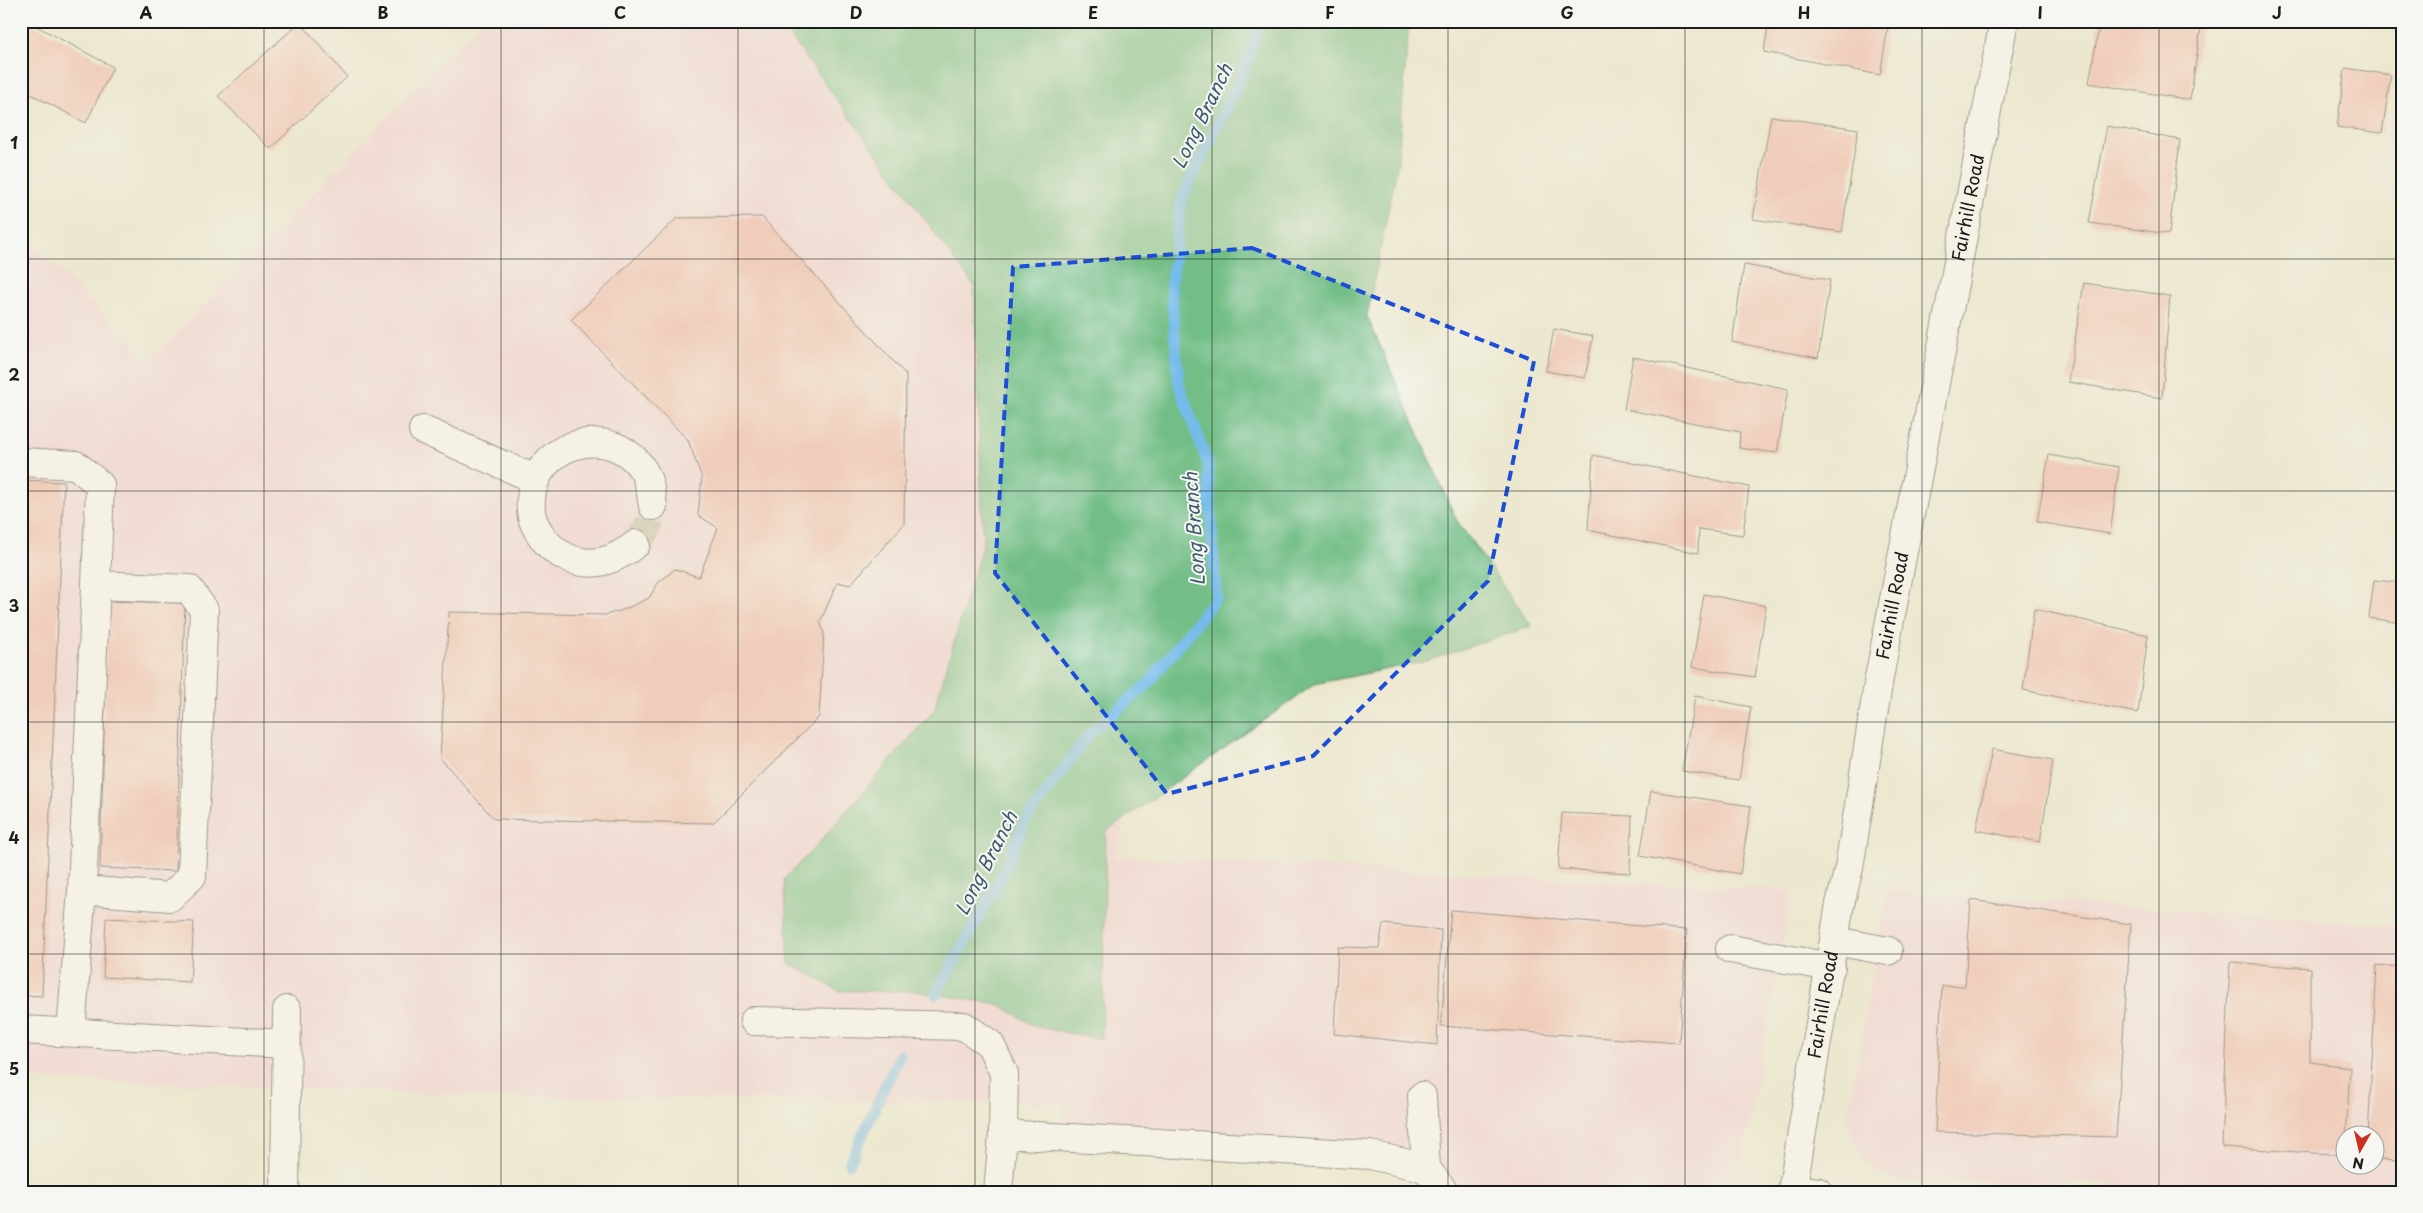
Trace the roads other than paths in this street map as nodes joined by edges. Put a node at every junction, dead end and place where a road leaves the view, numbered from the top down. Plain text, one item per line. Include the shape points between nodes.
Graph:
1 (2004, 21) edge
2 (422, 430) dead end
3 (21, 462) edge
4 (535, 478) junction
5 (653, 506) tunnel mouth
6 (636, 544) tunnel mouth
7 (96, 585) junction
8 (82, 890) junction
9 (1730, 949) dead end
10 (1888, 951) dead end
11 (1833, 954) junction
12 (287, 1010) dead end
13 (754, 1020) dead end
14 (21, 1030) edge
15 (72, 1032) junction
16 (286, 1044) junction
17 (1422, 1096) dead end
18 (1003, 1134) junction
19 (1426, 1168) junction
20 (1800, 1191) edge
21 (285, 1192) edge
22 (998, 1192) edge
23 (1444, 1192) edge

1 - 11 street, Fairhill Road via 1881,669
2 - 4 street
3 - 7 street via 76,465 100,485
4 - 5 street via 546,462 560,451 577,443 596,441 615,446 644,470
4 - 6 street via 531,499 533,520 542,539 558,554 578,562 599,563 619,557
7 - 8 street
7 - 8 street via 189,589 204,610 194,846 192,876 170,897
8 - 15 street
9 - 11 street
10 - 11 street
11 - 20 street, Fairhill Road
12 - 16 street
13 - 18 street via 964,1026 990,1044 1004,1073
14 - 15 street
15 - 16 street
16 - 21 street
17 - 19 street
18 - 19 street via 1370,1155
18 - 22 street
19 - 23 street

